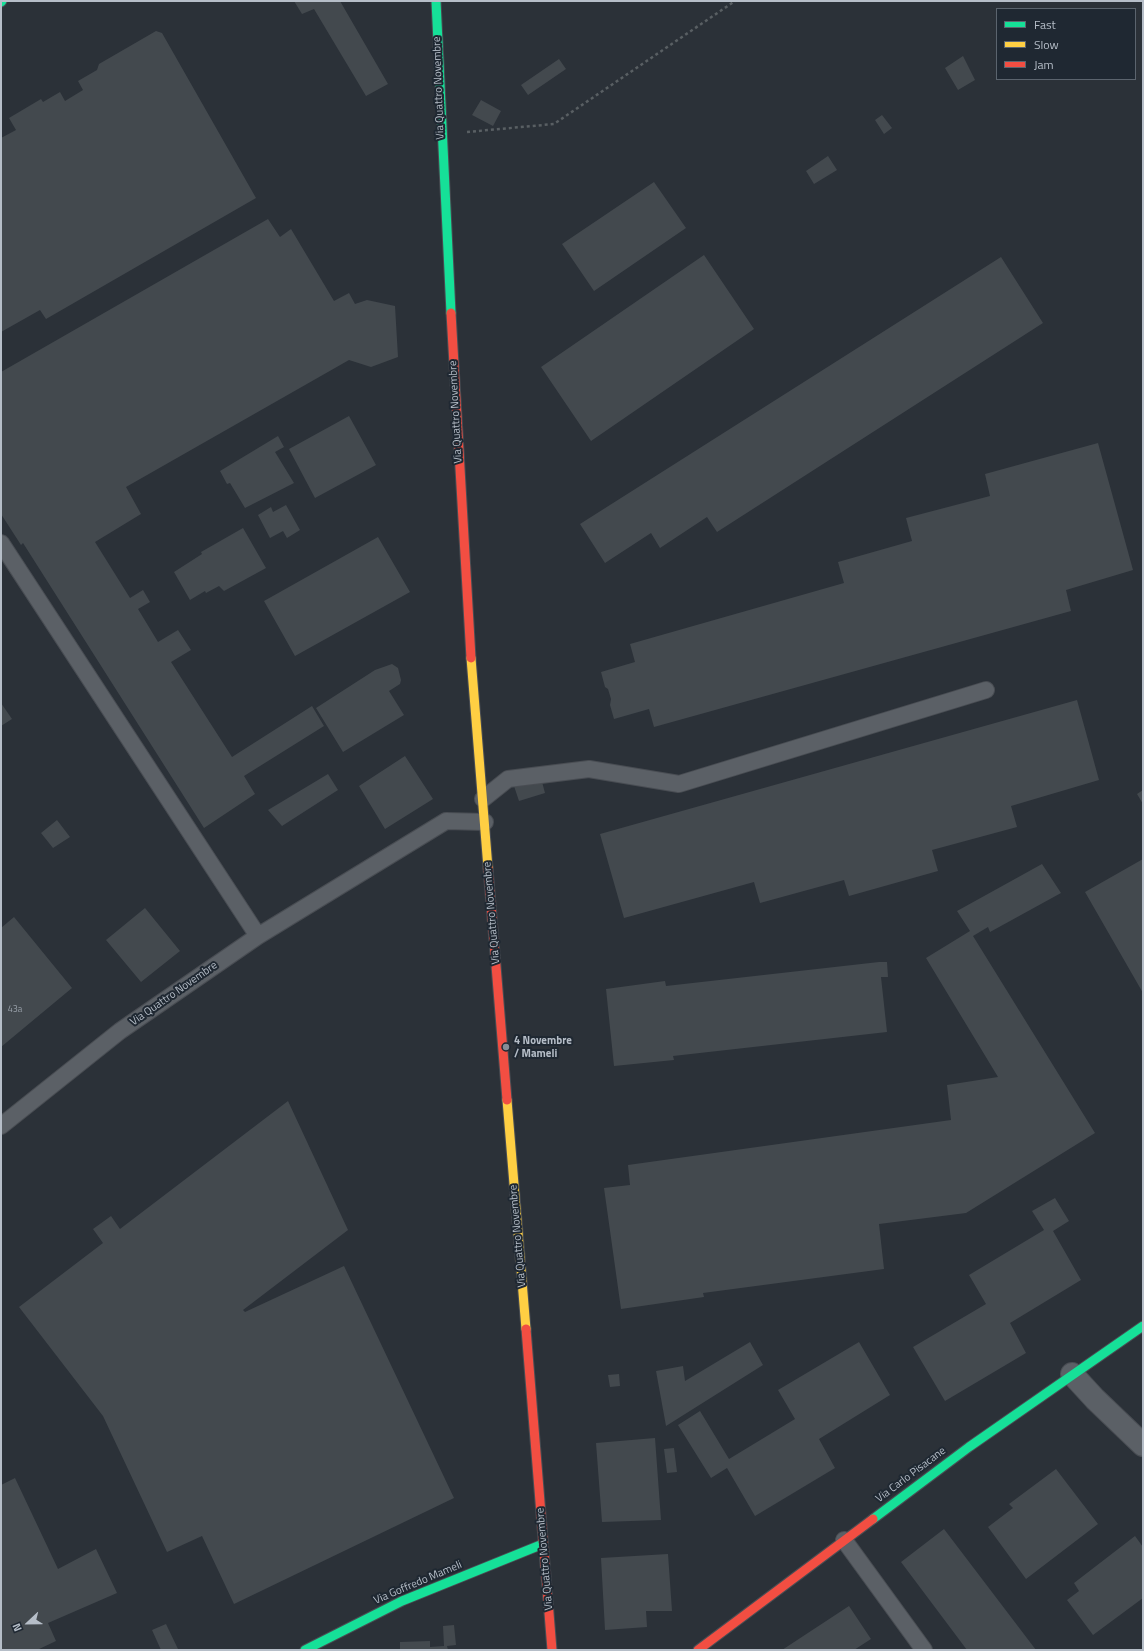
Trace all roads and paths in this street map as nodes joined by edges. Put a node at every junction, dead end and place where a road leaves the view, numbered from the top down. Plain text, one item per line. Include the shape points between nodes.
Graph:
1 (436, 1) edge
2 (735, 1) edge
3 (441, 133) junction
4 (1, 543) edge
5 (986, 690) dead end
6 (483, 799) junction
7 (484, 822) junction
8 (258, 936) junction
9 (1, 1126) edge
10 (1143, 1326) edge
11 (1072, 1374) junction
12 (1143, 1445) edge
13 (844, 1540) junction
14 (543, 1544) junction
15 (305, 1650) edge
16 (552, 1650) edge
17 (698, 1650) edge
18 (924, 1650) edge

1 - 3 street, Via Quattro Novembre
2 - 3 path via 554,124
3 - 6 street, Via Quattro Novembre via 466,596
4 - 8 lane
5 - 6 lane via 679,784 589,769 508,778
6 - 7 street, Via Quattro Novembre
7 - 8 lane, Via Quattro Novembre via 446,821
7 - 14 street, Via Quattro Novembre
8 - 9 lane, Via Quattro Novembre via 120,1031
10 - 11 street, Via Carlo Pisacane
11 - 12 street via 1095,1400
11 - 13 street, Via Carlo Pisacane
13 - 17 street, Via Carlo Pisacane
13 - 18 lane
14 - 15 street, Via Goffredo Mameli via 402,1601
14 - 16 street, Via Quattro Novembre

